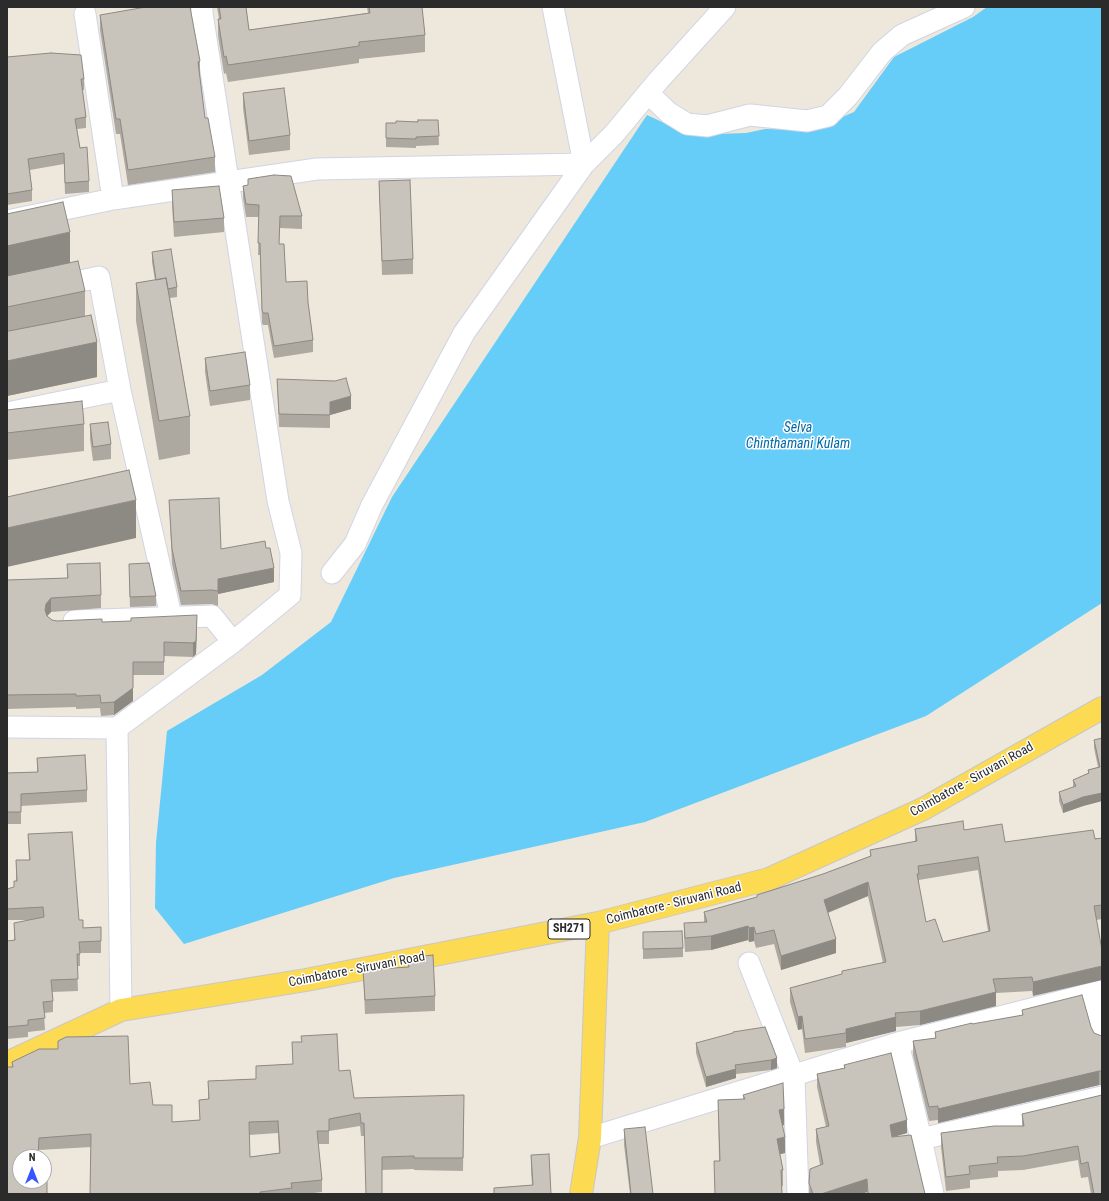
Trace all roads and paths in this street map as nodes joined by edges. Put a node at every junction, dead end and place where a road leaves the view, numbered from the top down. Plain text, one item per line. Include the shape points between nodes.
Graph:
1 (202, 7) edge
2 (553, 7) edge
3 (724, 7) edge
4 (964, 7) edge
5 (85, 14) dead end
6 (648, 93) junction
7 (584, 164) junction
8 (228, 182) junction
9 (113, 199) junction
10 (7, 221) edge
11 (7, 297) edge
12 (120, 390) junction
13 (7, 413) edge
14 (332, 573) dead end
15 (171, 616) junction
16 (57, 622) edge
17 (233, 642) junction
18 (1102, 708) edge
19 (7, 727) edge
20 (117, 728) junction
21 (598, 923) junction
22 (749, 963) dead end
23 (1096, 993) edge
24 (121, 1010) junction
25 (1102, 1038) edge
26 (898, 1043) junction
27 (7, 1063) edge
28 (794, 1076) junction
29 (1102, 1097) edge
30 (590, 1138) junction
31 (921, 1139) junction
32 (581, 1194) edge
33 (798, 1194) edge
34 (934, 1194) edge

1 - 8 street
2 - 7 street
3 - 6 street
4 - 6 street via 902,34 882,52 848,96 828,116 807,121 750,115 707,126 687,124 669,113
5 - 9 street
6 - 7 street via 614,134
7 - 8 street via 317,168
7 - 14 street via 464,333 372,505 355,544
8 - 9 street
8 - 17 street via 278,501 291,553 290,595
9 - 10 street
11 - 12 street via 99,277 100,335
12 - 13 street
12 - 15 street
15 - 16 street
15 - 17 street via 212,616
17 - 20 street
18 - 21 main road, Coimbatore - Siruvani Road / SH271 via 923,809 770,879
19 - 20 street
20 - 24 street
21 - 24 main road, Coimbatore - Siruvani Road / SH271 via 306,980
21 - 30 main road
22 - 28 street
23 - 25 street
23 - 26 street
24 - 27 main road, Coimbatore - Siruvani Road / SH271
26 - 28 street
26 - 31 street
28 - 30 street
28 - 33 street
29 - 31 street
30 - 32 main road
31 - 34 street

